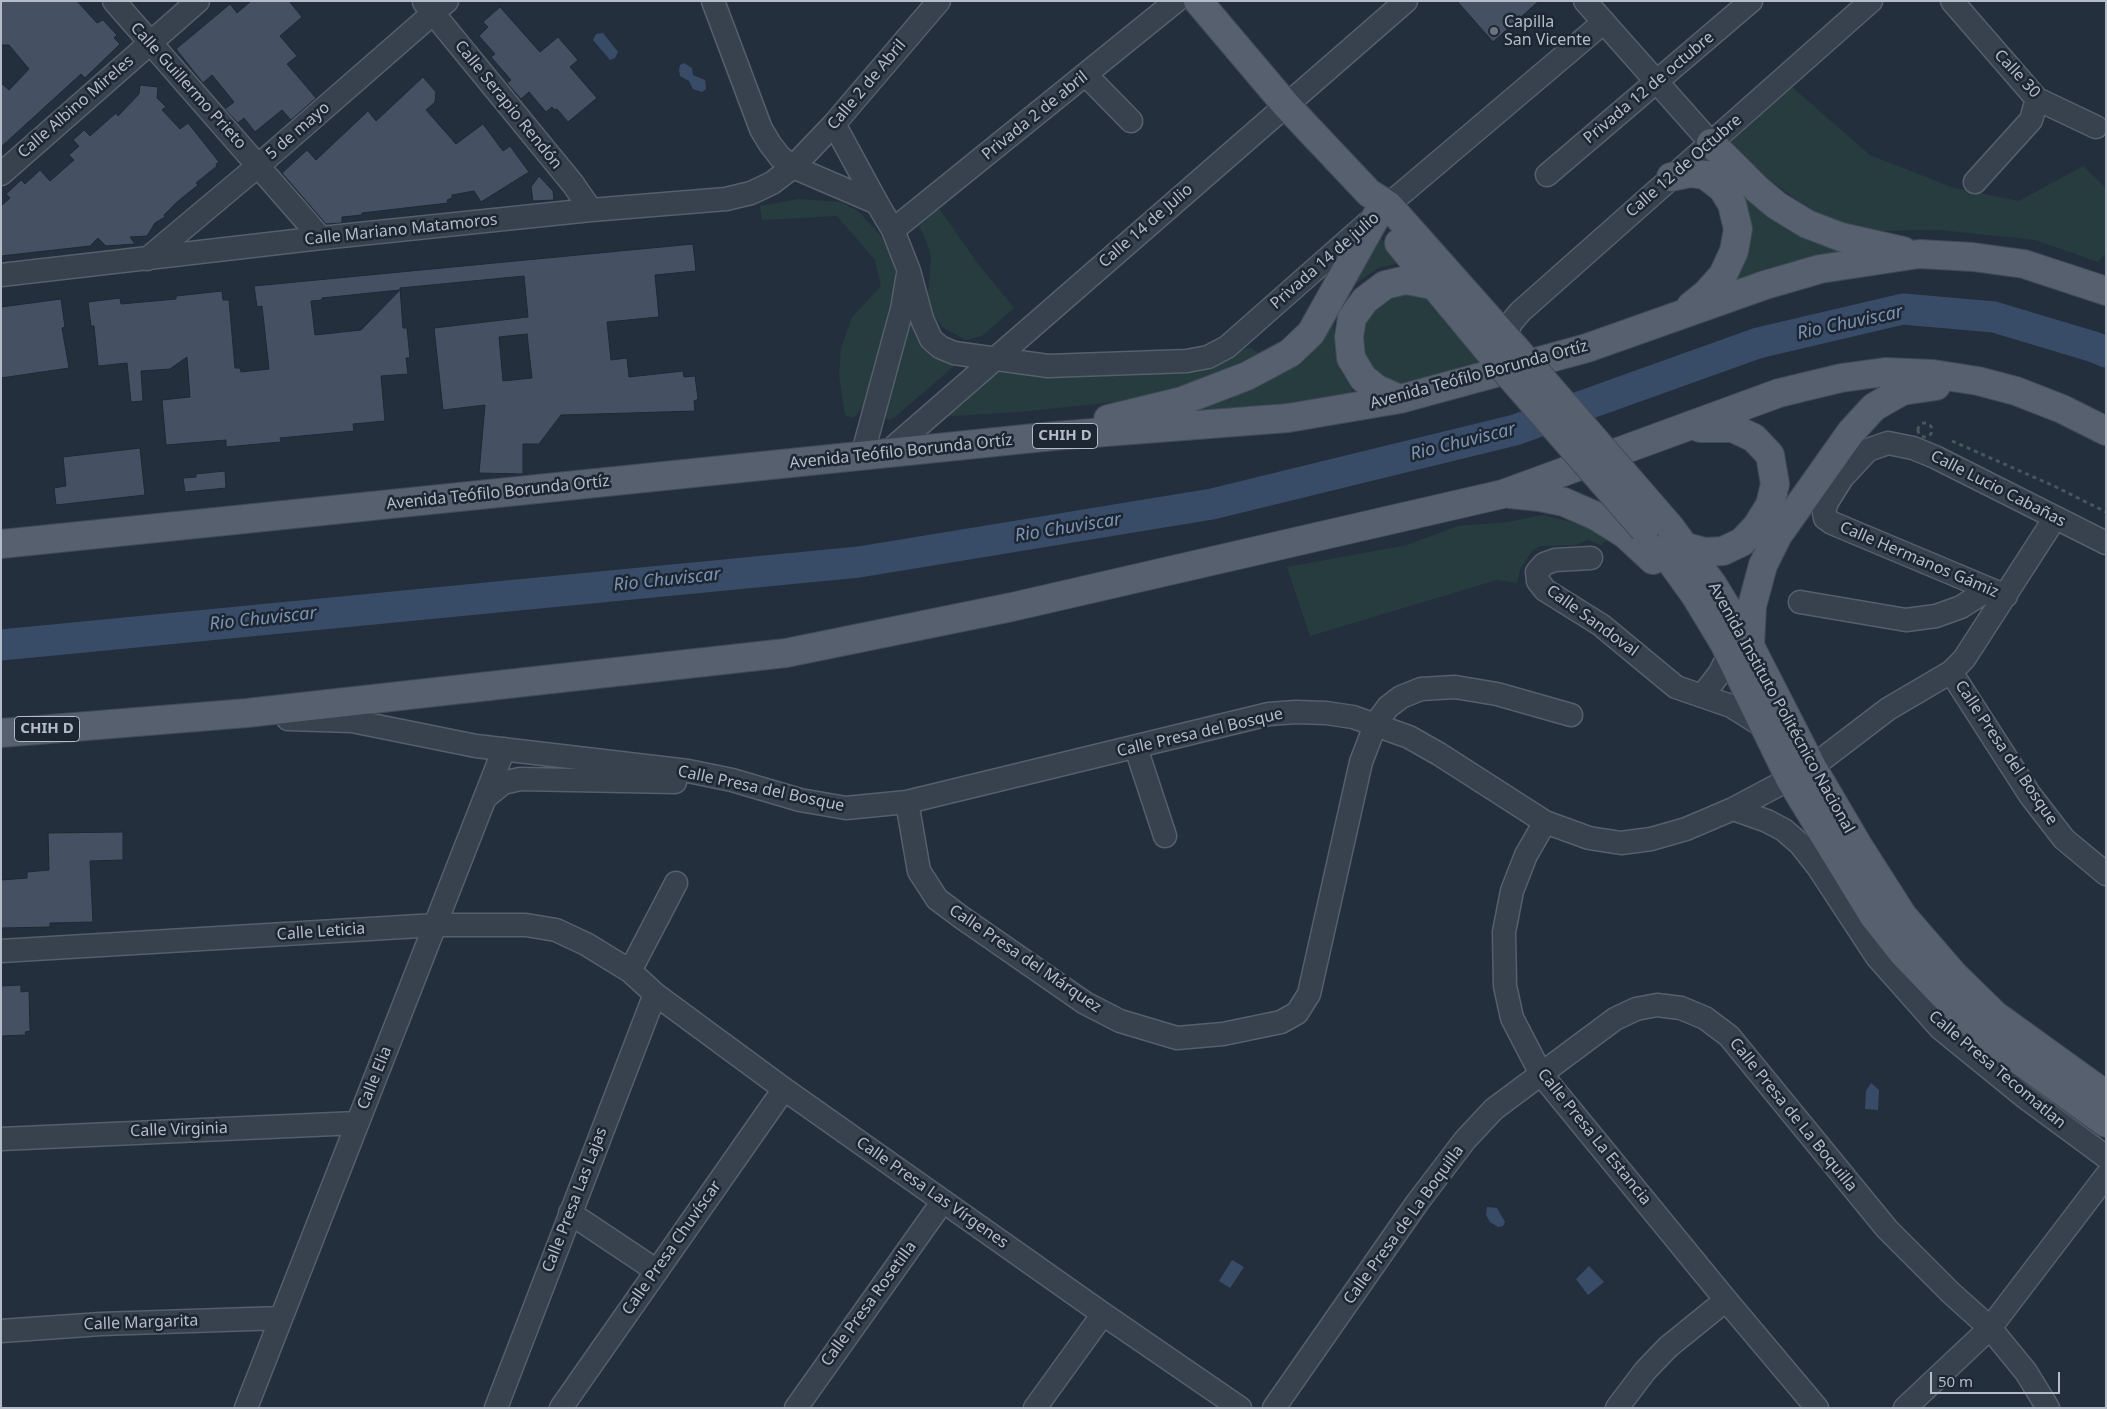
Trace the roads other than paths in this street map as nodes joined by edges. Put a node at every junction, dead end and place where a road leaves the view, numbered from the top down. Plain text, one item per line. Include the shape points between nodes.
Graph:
1 (114, 1) edge
2 (198, 1) edge
3 (713, 1) edge
4 (939, 1) edge
5 (1176, 1) edge
6 (1198, 1) edge
7 (1406, 1) edge
8 (1585, 1) edge
9 (1751, 1) edge
10 (1871, 1) edge
11 (1952, 1) edge
12 (435, 5) edge
13 (1604, 22) junction
14 (150, 43) junction
15 (1086, 75) junction
16 (1657, 82) junction
17 (2038, 99) junction
18 (1286, 105) junction
19 (1131, 122) dead end
20 (834, 124) junction
21 (2096, 126) dead end
22 (1711, 142) junction
23 (259, 165) junction
24 (793, 167) junction
25 (1, 174) edge
26 (1547, 175) dead end
27 (1671, 177) junction
28 (1975, 182) dead end
29 (878, 203) junction
30 (1378, 204) junction
31 (591, 210) junction
32 (893, 230) junction
33 (321, 238) junction
34 (1919, 254) junction
35 (147, 259) junction
36 (909, 271) junction
37 (1, 275) edge
38 (1432, 285) junction
39 (2106, 291) edge
40 (1674, 318) junction
41 (1505, 349) junction
42 (995, 358) junction
43 (1978, 381) junction
44 (1400, 398) junction
45 (1688, 428) junction
46 (2106, 431) edge
47 (1054, 436) junction
48 (874, 454) junction
49 (1503, 494) junction
50 (2055, 518) junction
51 (1832, 524) joint
52 (1667, 534) junction
53 (1, 544) edge
54 (2106, 544) edge
55 (1591, 558) dead end
56 (1998, 593) junction
57 (1800, 602) dead end
58 (1735, 648) junction
59 (1951, 672) junction
60 (1702, 696) junction
61 (1571, 716) dead end
62 (1376, 724) junction
63 (92, 725) junction
64 (1766, 728) junction
65 (1, 733) edge
66 (1136, 748) junction
67 (504, 749) junction
68 (1801, 773) junction
69 (732, 780) junction
70 (485, 798) junction
71 (907, 802) junction
72 (1733, 809) junction
73 (1545, 822) junction
74 (1165, 836) dead end
75 (2106, 874) edge
76 (676, 883) dead end
77 (436, 925) junction
78 (1, 951) edge
79 (630, 971) junction
80 (656, 994) junction
81 (1541, 1074) junction
82 (784, 1089) junction
83 (2106, 1095) edge
84 (2106, 1122) edge
85 (357, 1123) junction
86 (1, 1138) edge
87 (2106, 1158) edge
88 (2106, 1176) edge
89 (943, 1201) junction
90 (570, 1214) junction
91 (656, 1271) junction
92 (1726, 1300) junction
93 (1103, 1314) junction
94 (281, 1318) junction
95 (1990, 1328) junction
96 (1, 1331) edge
97 (246, 1408) edge
98 (496, 1408) edge
99 (560, 1408) edge
100 (796, 1408) edge
101 (1035, 1408) edge
102 (1240, 1408) edge
103 (1274, 1408) edge
104 (1618, 1408) edge
105 (1816, 1408) edge
106 (1906, 1408) edge
107 (2048, 1408) edge

1 - 14 street, Calle Guillermo Prieto
2 - 14 street, Calle Albino Mireles
3 - 24 street via 761,129 780,157
4 - 20 street, Calle 2 de Abril
5 - 15 street, Privada 2 de abril
6 - 18 main road, Avenida Instituto Politécnico Nacional
7 - 18 street, Calle 14 de Julio
8 - 13 street
9 - 16 street, Privada 12 de octubre
10 - 22 street, Calle 12 de Octubre
11 - 17 street, Calle 30
12 - 23 street, 5 de mayo
12 - 31 street, Calle Serapio Rendón
13 - 16 street
13 - 30 street, Privada 14 de julio
14 - 23 street, Calle Guillermo Prieto
14 - 25 street, Calle Albino Mireles
15 - 19 street, Privada 2 de abril
15 - 32 street, Privada 2 de abril
16 - 22 street
16 - 26 street, Privada 12 de octubre
17 - 21 street, Calle 30
17 - 28 street via 2031,120
18 - 30 main road, Avenida Instituto Politécnico Nacional
18 - 42 street, Calle 14 de Julio
20 - 24 street, Calle 2 de Abril
20 - 29 street
22 - 27 street, Calle 12 de Octubre
22 - 34 main road via 1757,190 1807,224 1841,237
23 - 33 street, Calle Guillermo Prieto
23 - 35 street, 5 de mayo
24 - 29 street
24 - 31 street, Calle Mariano Matamoros via 751,194
27 - 40 main road via 1690,173 1705,175 1722,189 1732,204 1738,229 1734,251 1723,275 1706,294
27 - 41 street, Calle 12 de Octubre via 1520,312 1512,323
29 - 32 street
30 - 38 main road, Avenida Instituto Politécnico Nacional
30 - 41 main road, Avenida Instituto Politécnico Nacional
30 - 42 street, Privada 14 de julio via 1227,347 1208,357 1186,361 1048,366
30 - 47 main road via 1311,333 1290,353 1247,376 1182,401
31 - 33 street, Calle Mariano Matamoros
32 - 36 street
33 - 35 street, Calle Mariano Matamoros
34 - 39 main road, Avenida Teófilo Borunda Ortíz / CHIH D via 1973,256 2024,264
34 - 40 main road, Avenida Teófilo Borunda Ortíz / CHIH D via 1820,269
35 - 37 street, Calle Mariano Matamoros
36 - 42 street via 931,339 954,353
36 - 48 street
38 - 41 main road, Avenida Instituto Politécnico Nacional
38 - 44 main road via 1406,280 1385,285 1365,300 1352,318 1349,337 1351,358 1363,378 1377,389
40 - 44 main road, Avenida Teófilo Borunda Ortíz / CHIH D via 1587,348
41 - 52 main road, Avenida Instituto Politécnico Nacional, bridge
42 - 48 street, Calle 14 de Julio
43 - 45 main road, CHIH D via 1933,374 1885,372 1841,378 1779,393
43 - 46 main road, CHIH D via 2016,390 2062,408
43 - 58 main road via 1902,391 1874,407 1851,432 1778,535 1763,565 1752,606
44 - 47 main road, Avenida Teófilo Borunda Ortíz / CHIH D via 1288,418
45 - 49 main road, CHIH D
45 - 52 main road via 1733,428 1754,438 1770,455 1775,484 1770,505 1757,526 1742,542 1724,551 1706,552
47 - 48 main road, Avenida Teófilo Borunda Ortíz / CHIH D
48 - 53 main road, Avenida Teófilo Borunda Ortíz / CHIH D
49 - 58 main road via 1564,502 1625,534 1652,558
49 - 63 main road, CHIH D via 1012,607 786,653 246,713
50 - 51 street, Calle Lucio Cabañas via 1936,457 1888,443 1868,450 1842,478 1824,512 1824,518
50 - 54 street, Calle Lucio Cabañas
50 - 56 street, Calle Presa del Bosque
51 - 56 street, Calle Hermanos Gámiz
52 - 58 main road, Avenida Instituto Politécnico Nacional via 1713,585
52 - 58 main road, Avenida Instituto Politécnico Nacional via 1661,548
55 - 60 street, Calle Sandoval via 1555,560 1544,564 1537,572 1538,581 1545,590 1601,625 1676,687
56 - 57 street via 1936,616 1906,620
56 - 59 street, Calle Presa del Bosque via 1964,659
58 - 60 street
58 - 64 main road, Avenida Instituto Politécnico Nacional
58 - 68 main road, Avenida Instituto Politécnico Nacional
59 - 68 street, Calle Presa del Bosque via 1888,709
59 - 75 street, Calle Presa del Bosque via 2006,758 2064,839
60 - 64 street, Calle Sandoval via 1731,706
61 - 62 street, Calle Presa del Márquez via 1497,694 1455,687 1421,689 1401,697 1388,707
62 - 66 street, Calle Presa del Bosque via 1353,716 1326,713 1270,714
62 - 71 street, Calle Presa del Márquez via 1361,762 1309,994 1297,1013 1281,1022 1223,1034 1177,1038 1120,1020 1085,1003 962,917 937,898 919,871
62 - 73 street, Calle Presa del Bosque via 1439,754
63 - 65 main road, CHIH D
63 - 67 street, Calle Presa del Bosque via 116,734 284,719 352,721 446,741
64 - 68 main road, Avenida Instituto Politécnico Nacional
66 - 71 street, Calle Presa del Bosque
66 - 74 street
67 - 69 street, Calle Presa del Bosque via 648,766
67 - 70 street, Calle Elia
68 - 72 street, Calle Presa del Bosque
68 - 83 main road, Avenida Instituto Politécnico Nacional via 1859,847 1903,916 1954,975 1994,1015
68 - 84 main road, Avenida Instituto Politécnico Nacional via 1873,915 1904,954 1976,1029
69 - 70 street via 520,779 503,783
69 - 71 street, Calle Presa del Bosque via 800,800 838,807 862,808
70 - 77 street, Calle Elia
72 - 73 street, Calle Presa del Bosque via 1686,829 1621,843 1589,838
72 - 87 street, Calle Presa Tecomatlan via 1767,821 1800,844 1877,957 1940,1028
73 - 81 street, Calle Presa La Estancia via 1515,882 1504,932 1505,986 1512,1018
76 - 79 street
77 - 78 street, Calle Leticia
77 - 79 street, Calle Leticia via 526,925 556,930
77 - 85 street, Calle Elia
79 - 80 street, Calle Presa Las Vírgenes
80 - 82 street, Calle Presa Las Vírgenes
80 - 90 street, Calle Presa Las Lajas
81 - 92 street, Calle Presa La Estancia
81 - 95 street, Calle Presa de La Boquilla via 1615,1019 1636,1009 1657,1005 1681,1008 1705,1018 1729,1036 1887,1230
81 - 103 street, Calle Presa de La Boquilla via 1494,1109 1465,1140 1417,1203
82 - 89 street, Calle Presa Las Vírgenes
82 - 91 street, Calle Presa Chuvíscar
85 - 86 street, Calle Virginia
85 - 94 street, Calle Elia
88 - 95 street
89 - 93 street, Calle Presa Las Vírgenes
89 - 100 street, Calle Presa Rosetilla
90 - 91 street
90 - 98 street, Calle Presa Las Lajas
91 - 99 street, Calle Presa Chuvíscar
92 - 104 street via 1668,1347 1645,1371
92 - 105 street, Calle Presa La Estancia
93 - 101 street
93 - 102 street, Calle Presa Las Vírgenes
94 - 96 street, Calle Margarita
94 - 97 street, Calle Elia
95 - 106 street
95 - 107 street, Calle Presa de La Boquilla via 2026,1372

